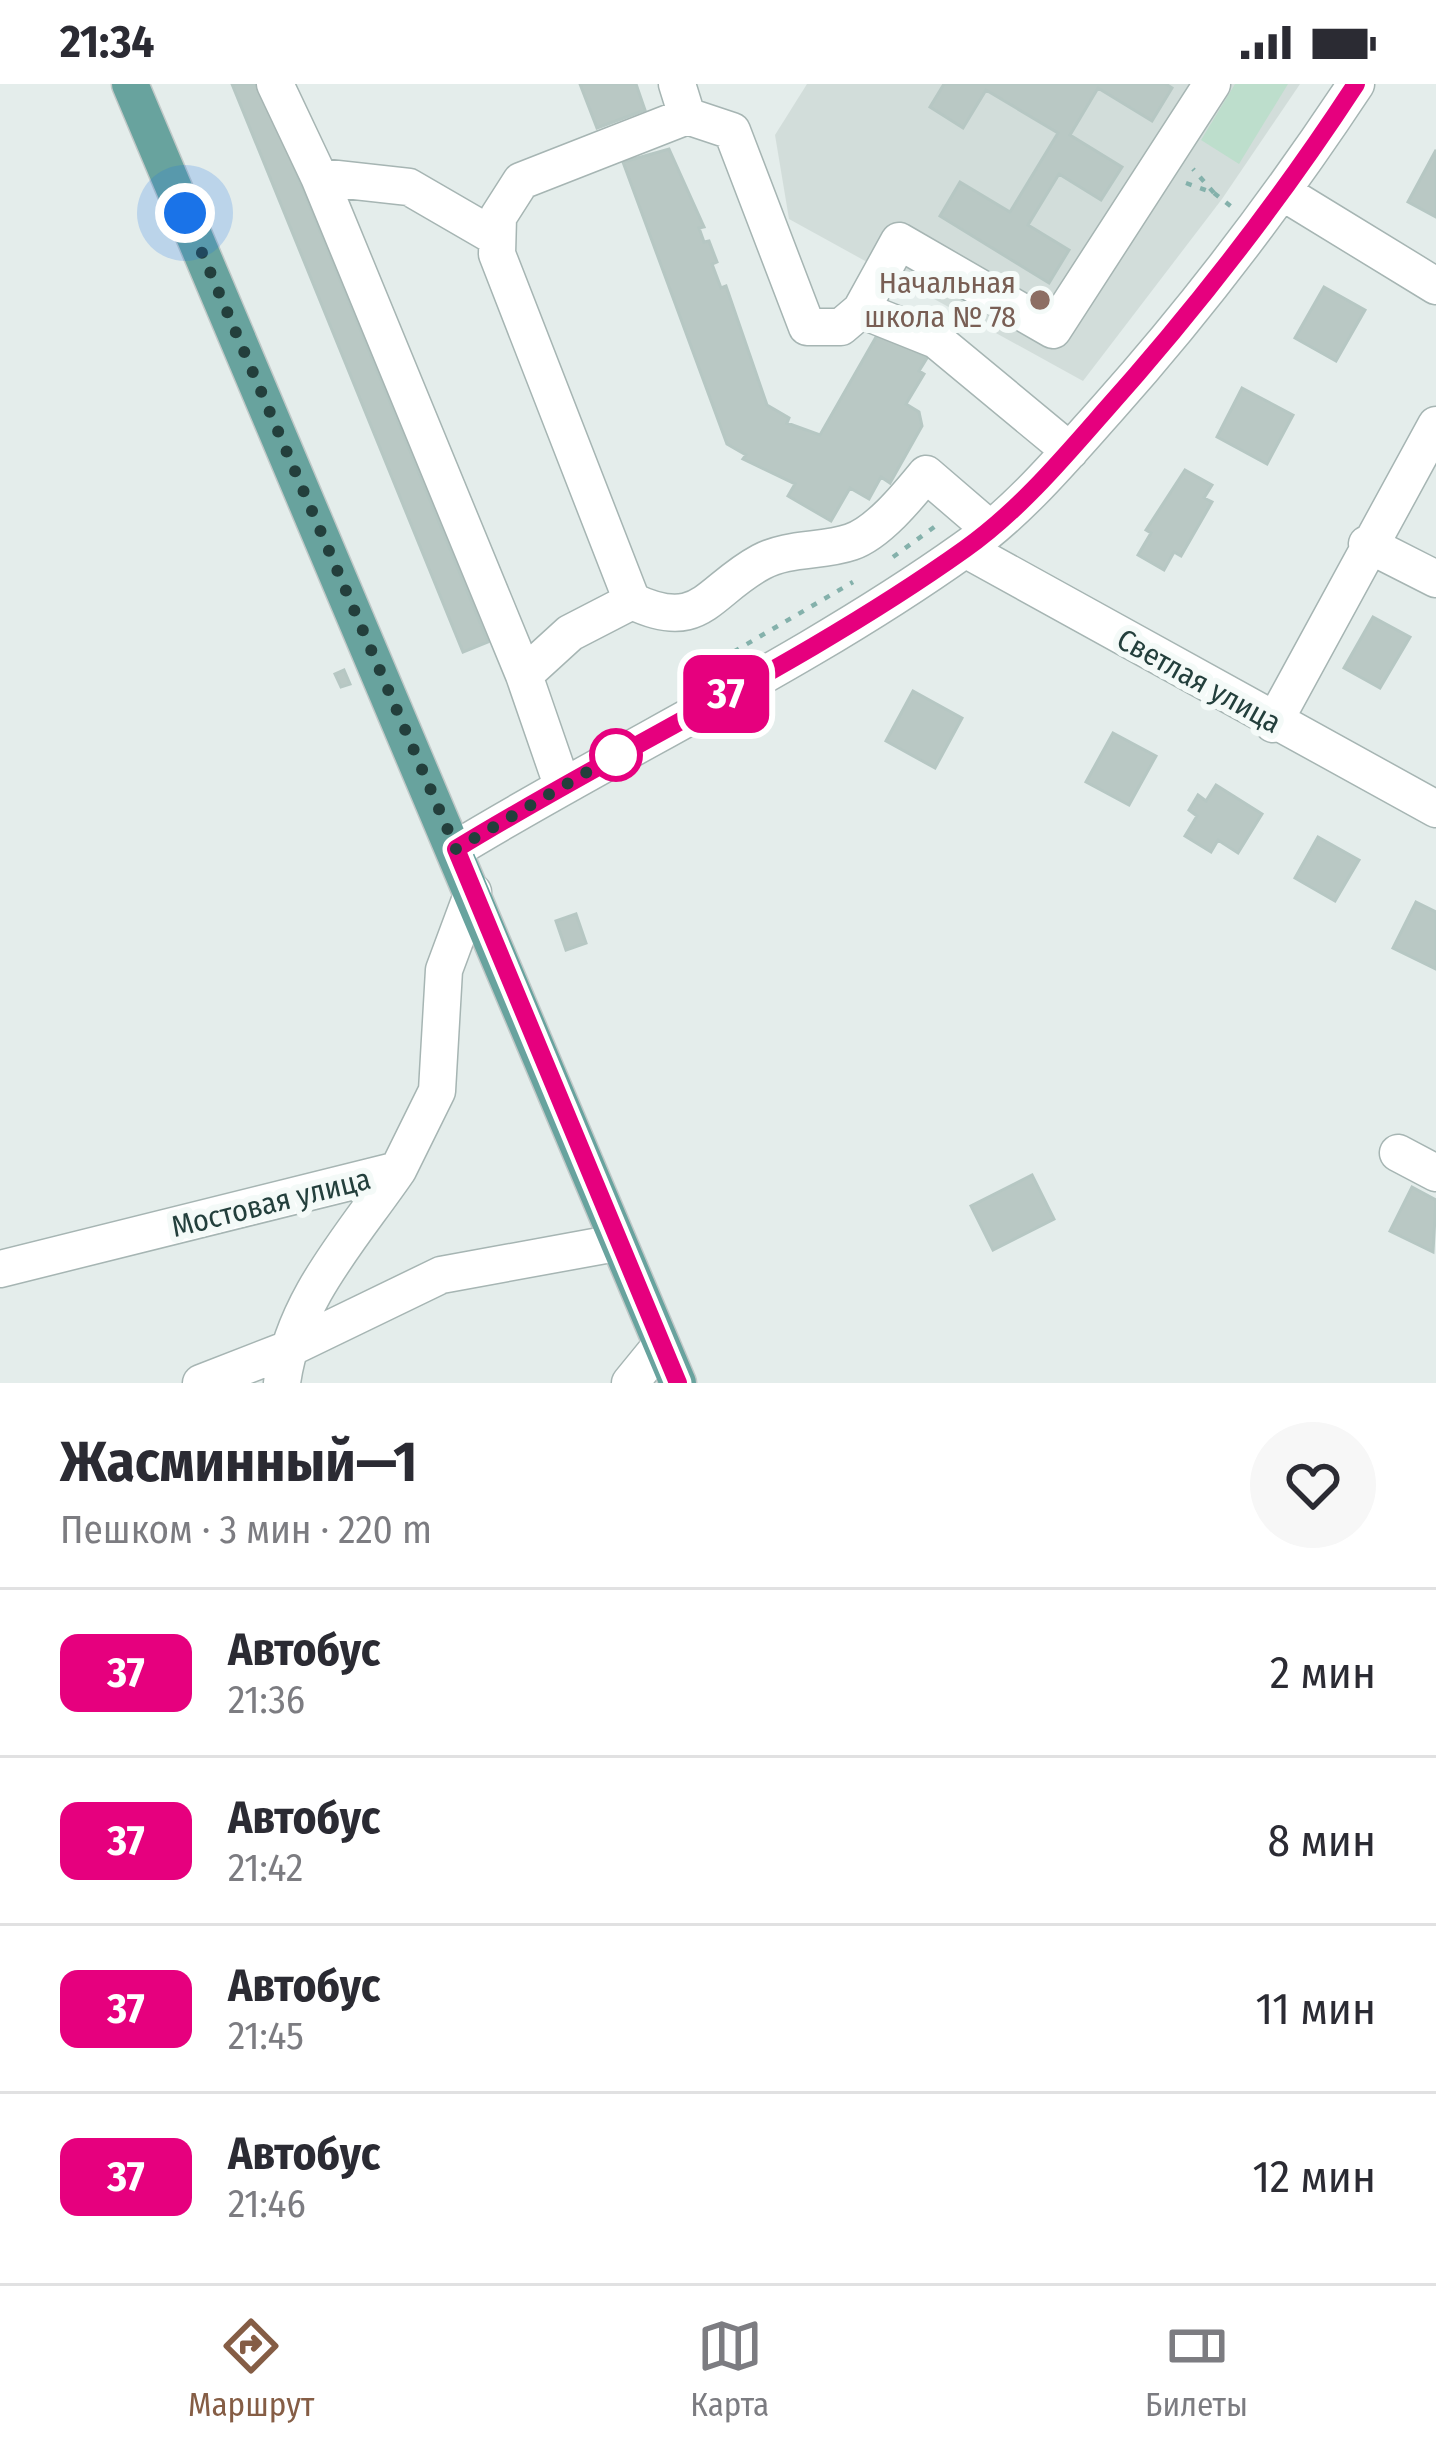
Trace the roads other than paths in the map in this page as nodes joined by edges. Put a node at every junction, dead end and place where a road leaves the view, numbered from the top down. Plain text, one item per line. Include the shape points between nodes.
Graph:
1 (130, 84) edge
2 (275, 84) edge
3 (1212, 84) edge
4 (1356, 84) edge
5 (682, 100) edge
6 (319, 177) junction
7 (1284, 193) junction
8 (497, 238) junction
9 (1436, 286) edge
10 (861, 310) junction
11 (1436, 425) edge
12 (1070, 451) junction
13 (973, 528) junction
14 (1367, 544) junction
15 (1436, 579) edge
16 (632, 601) junction
17 (524, 675) junction
18 (1274, 724) junction
19 (562, 785) junction
20 (1436, 809) edge
21 (456, 849) junction
22 (473, 892) junction
23 (1398, 1153) dead end
24 (398, 1170) junction
25 (1436, 1173) edge
26 (616, 1243) junction
27 (0, 1269) edge
28 (661, 1345) junction
29 (284, 1366) edge
30 (201, 1383) edge
31 (256, 1383) edge
32 (630, 1383) edge
33 (677, 1383) edge

1 - 21 main road
2 - 6 street
3 - 10 street via 1053,330 899,241
4 - 7 street
5 - 8 street via 521,181 498,217
5 - 10 street via 732,131 807,327 841,327
6 - 8 street via 409,188
6 - 17 street
7 - 9 street
7 - 12 street
8 - 16 street
10 - 12 street via 936,340
11 - 14 street
12 - 13 street
13 - 16 street, Светлая улица via 926,474 853,542 760,563 698,610 662,615
13 - 18 street, Светлая улица
13 - 19 street via 764,673
14 - 15 street
14 - 18 street
16 - 17 street via 570,633
17 - 19 street
18 - 20 street, Светлая улица
19 - 21 street
21 - 22 main road
22 - 24 street, Мостовая улица via 444,970 437,1091
22 - 26 main road
23 - 25 street
24 - 27 street, Мостовая улица
24 - 29 street via 305,1303
26 - 28 main road
26 - 29 street via 441,1275
28 - 32 street
28 - 33 main road
29 - 30 street
29 - 31 street

